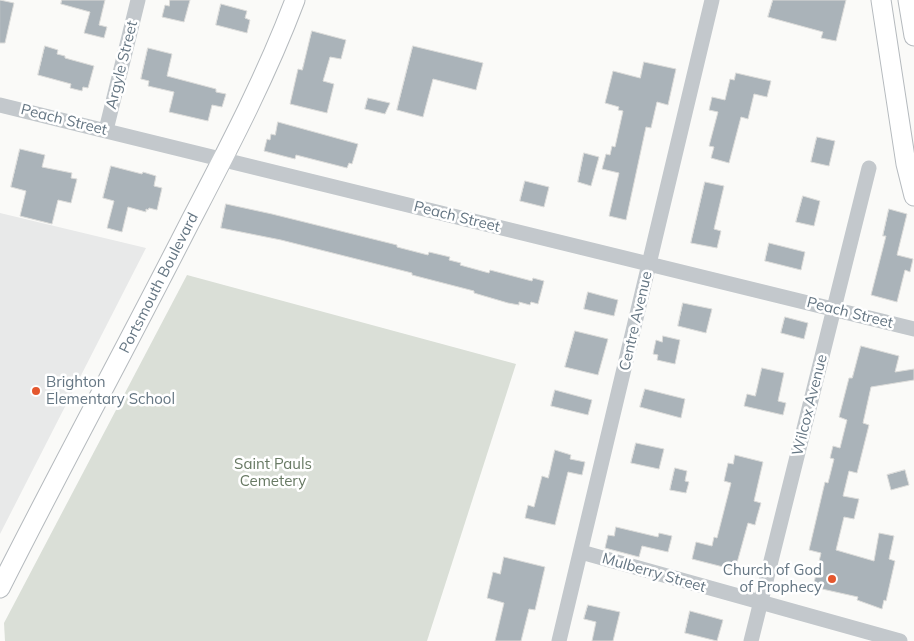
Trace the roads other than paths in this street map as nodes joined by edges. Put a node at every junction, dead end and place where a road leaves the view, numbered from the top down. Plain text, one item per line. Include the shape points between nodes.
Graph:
1 (138, 0) edge
2 (296, 0) edge
3 (712, 0) edge
4 (881, 0) edge
5 (908, 0) edge
6 (914, 36) edge
7 (0, 105) edge
8 (106, 130) junction
9 (222, 160) junction
10 (869, 168) dead end
11 (914, 196) edge
12 (649, 264) junction
13 (834, 309) junction
14 (914, 329) edge
15 (581, 552) junction
16 (0, 588) edge
17 (760, 602) junction
18 (559, 641) edge
19 (751, 641) edge
20 (900, 641) edge

1 - 8 street, Argyle Street
2 - 9 main road, Portsmouth Boulevard via 256,94
3 - 12 street, Centre Avenue
4 - 11 main road via 906,164
5 - 6 main road
7 - 8 street, Peach Street
8 - 9 street, Peach Street
9 - 12 street, Peach Street
9 - 16 main road, Portsmouth Boulevard
10 - 13 street, Wilcox Avenue
12 - 13 street, Peach Street
12 - 15 street, Centre Avenue
13 - 14 street, Peach Street
13 - 17 street, Wilcox Avenue
15 - 17 street, Mulberry Street
15 - 18 street, Centre Avenue
17 - 19 street, Wilcox Avenue
17 - 20 street, Mulberry Street

